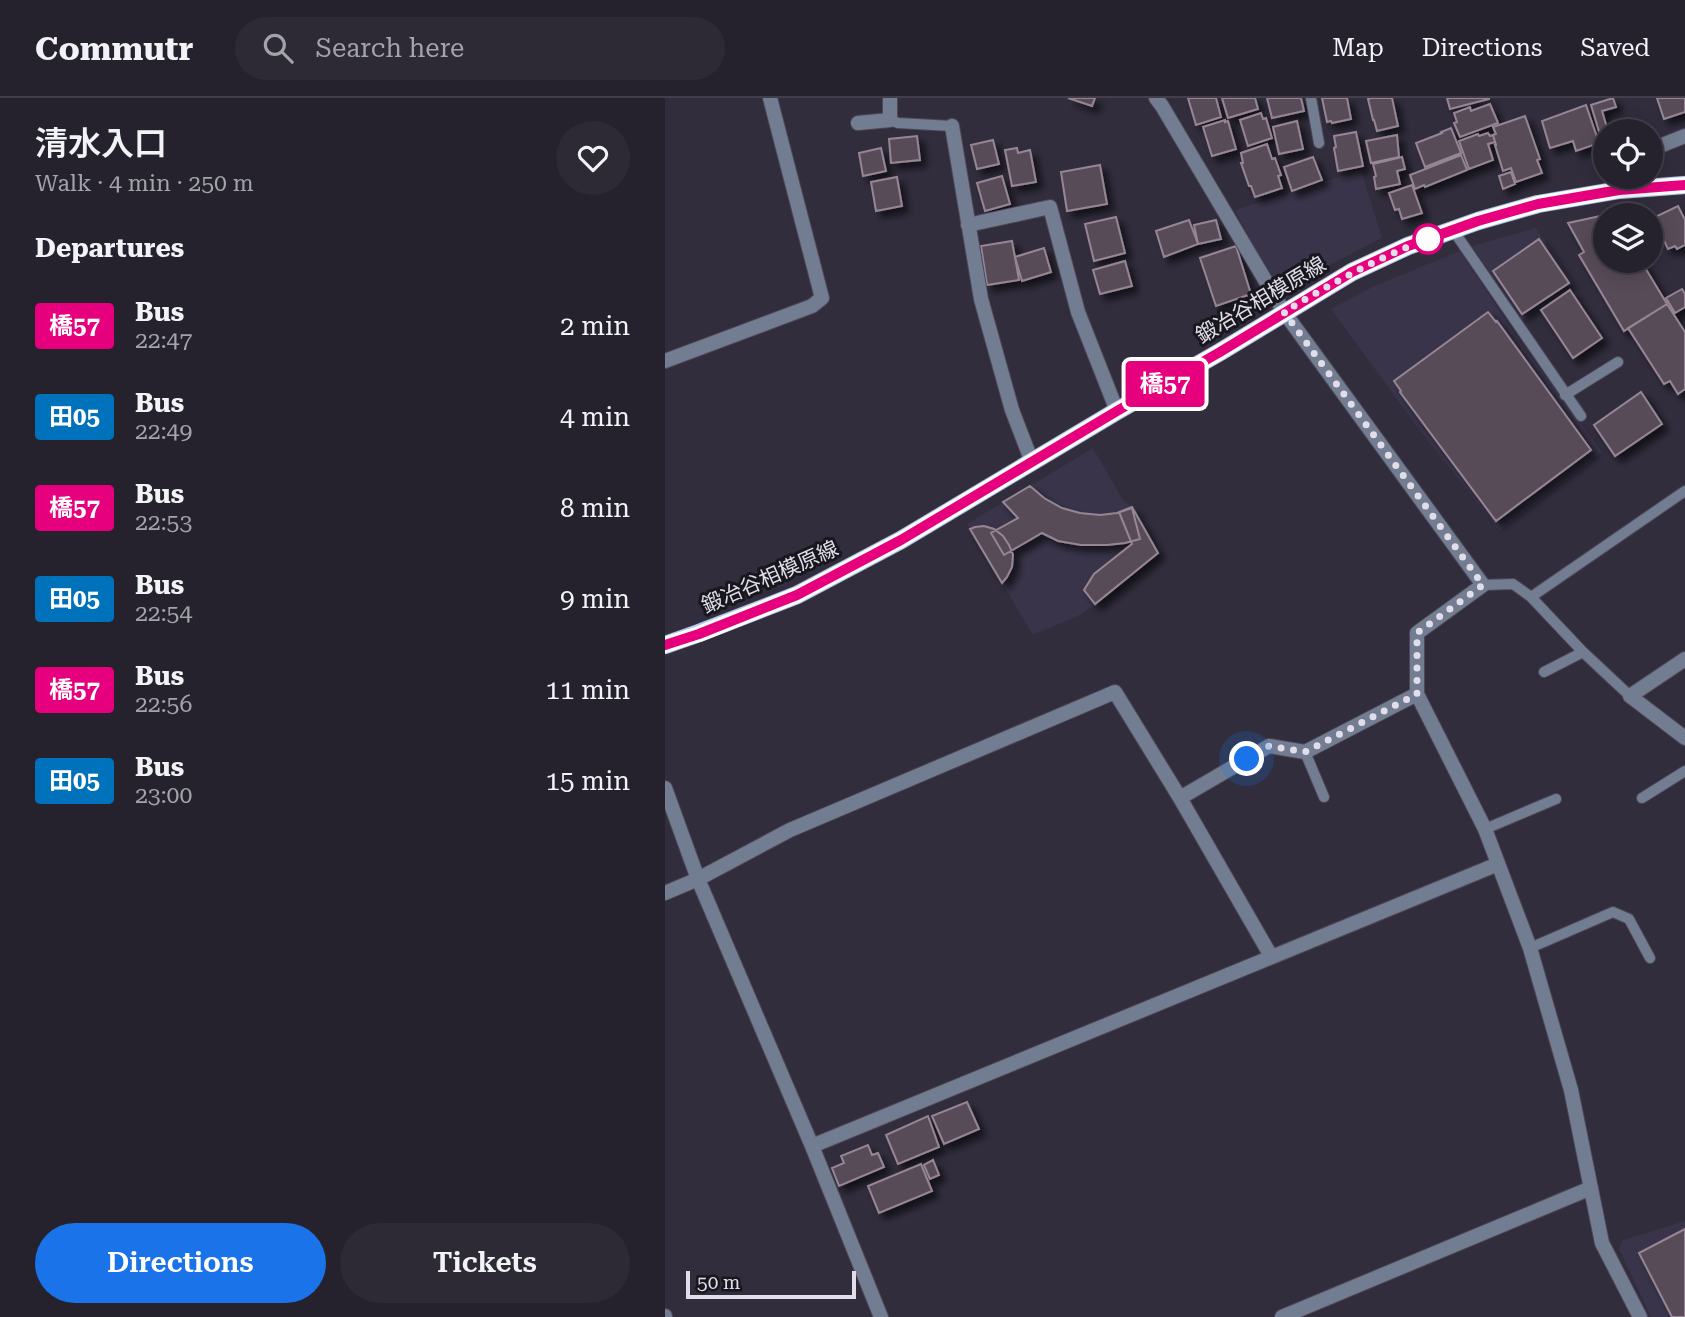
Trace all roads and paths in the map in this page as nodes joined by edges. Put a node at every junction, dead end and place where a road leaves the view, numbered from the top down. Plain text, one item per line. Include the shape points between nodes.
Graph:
1 (770, 98) edge
2 (891, 98) edge
3 (1156, 98) edge
4 (1311, 98) edge
5 (890, 120) junction
6 (858, 122) dead end
7 (952, 126) joint
8 (1685, 136) edge
9 (1319, 143) dead end
10 (1663, 145) edge
11 (1663, 184) edge
12 (1685, 185) edge
13 (1599, 189) edge
14 (968, 225) junction
15 (1453, 230) junction
16 (1284, 312) junction
17 (665, 361) edge
18 (1618, 362) dead end
19 (1565, 395) junction
20 (1117, 411) junction
21 (1581, 416) dead end
22 (1032, 462) junction
23 (1685, 491) edge
24 (1483, 585) junction
25 (1531, 597) junction
26 (665, 645) edge
27 (1583, 652) junction
28 (1685, 659) edge
29 (1544, 672) dead end
30 (1417, 694) junction
31 (1630, 696) junction
32 (1685, 738) edge
33 (1305, 752) junction
34 (1685, 771) edge
35 (665, 788) edge
36 (1324, 797) dead end
37 (1180, 798) junction
38 (1642, 798) dead end
39 (1556, 799) dead end
40 (1485, 829) junction
41 (1498, 864) junction
42 (698, 879) junction
43 (665, 893) edge
44 (1530, 948) junction
45 (1271, 956) junction
46 (1650, 958) dead end
47 (812, 1146) junction
48 (1591, 1188) junction
49 (881, 1317) edge
50 (1282, 1317) edge
51 (1640, 1317) edge

1 - 17 street via 822,298 812,306
2 - 5 street
3 - 16 street
4 - 9 lane
5 - 6 street
5 - 7 lane
7 - 14 street
8 - 10 street
11 - 12 main road, 鍛冶谷相模原線
13 - 15 main road, 鍛冶谷相模原線
14 - 20 street via 1050,207 1078,312
14 - 22 street via 984,312
15 - 16 main road, 鍛冶谷相模原線 via 1352,272
15 - 19 lane
16 - 20 main road, 鍛冶谷相模原線
16 - 24 street
18 - 19 lane
19 - 21 lane
20 - 22 main road, 鍛冶谷相模原線
22 - 26 main road, 鍛冶谷相模原線 via 797,595
23 - 25 lane
24 - 25 lane via 1513,584
24 - 30 street via 1417,633
25 - 27 lane
27 - 29 lane
27 - 31 lane
28 - 31 street
30 - 33 street
30 - 40 street
31 - 32 street
33 - 36 lane
33 - 37 street via 1269,746
34 - 38 lane
35 - 42 street
37 - 42 street via 1115,692 790,830
37 - 45 street
39 - 40 lane
40 - 41 street
41 - 44 street
41 - 45 street
42 - 43 street
42 - 47 street
44 - 46 lane via 1613,912 1629,919
44 - 48 street via 1571,1090
45 - 47 street
47 - 49 street
48 - 50 street
48 - 51 street via 1602,1243

